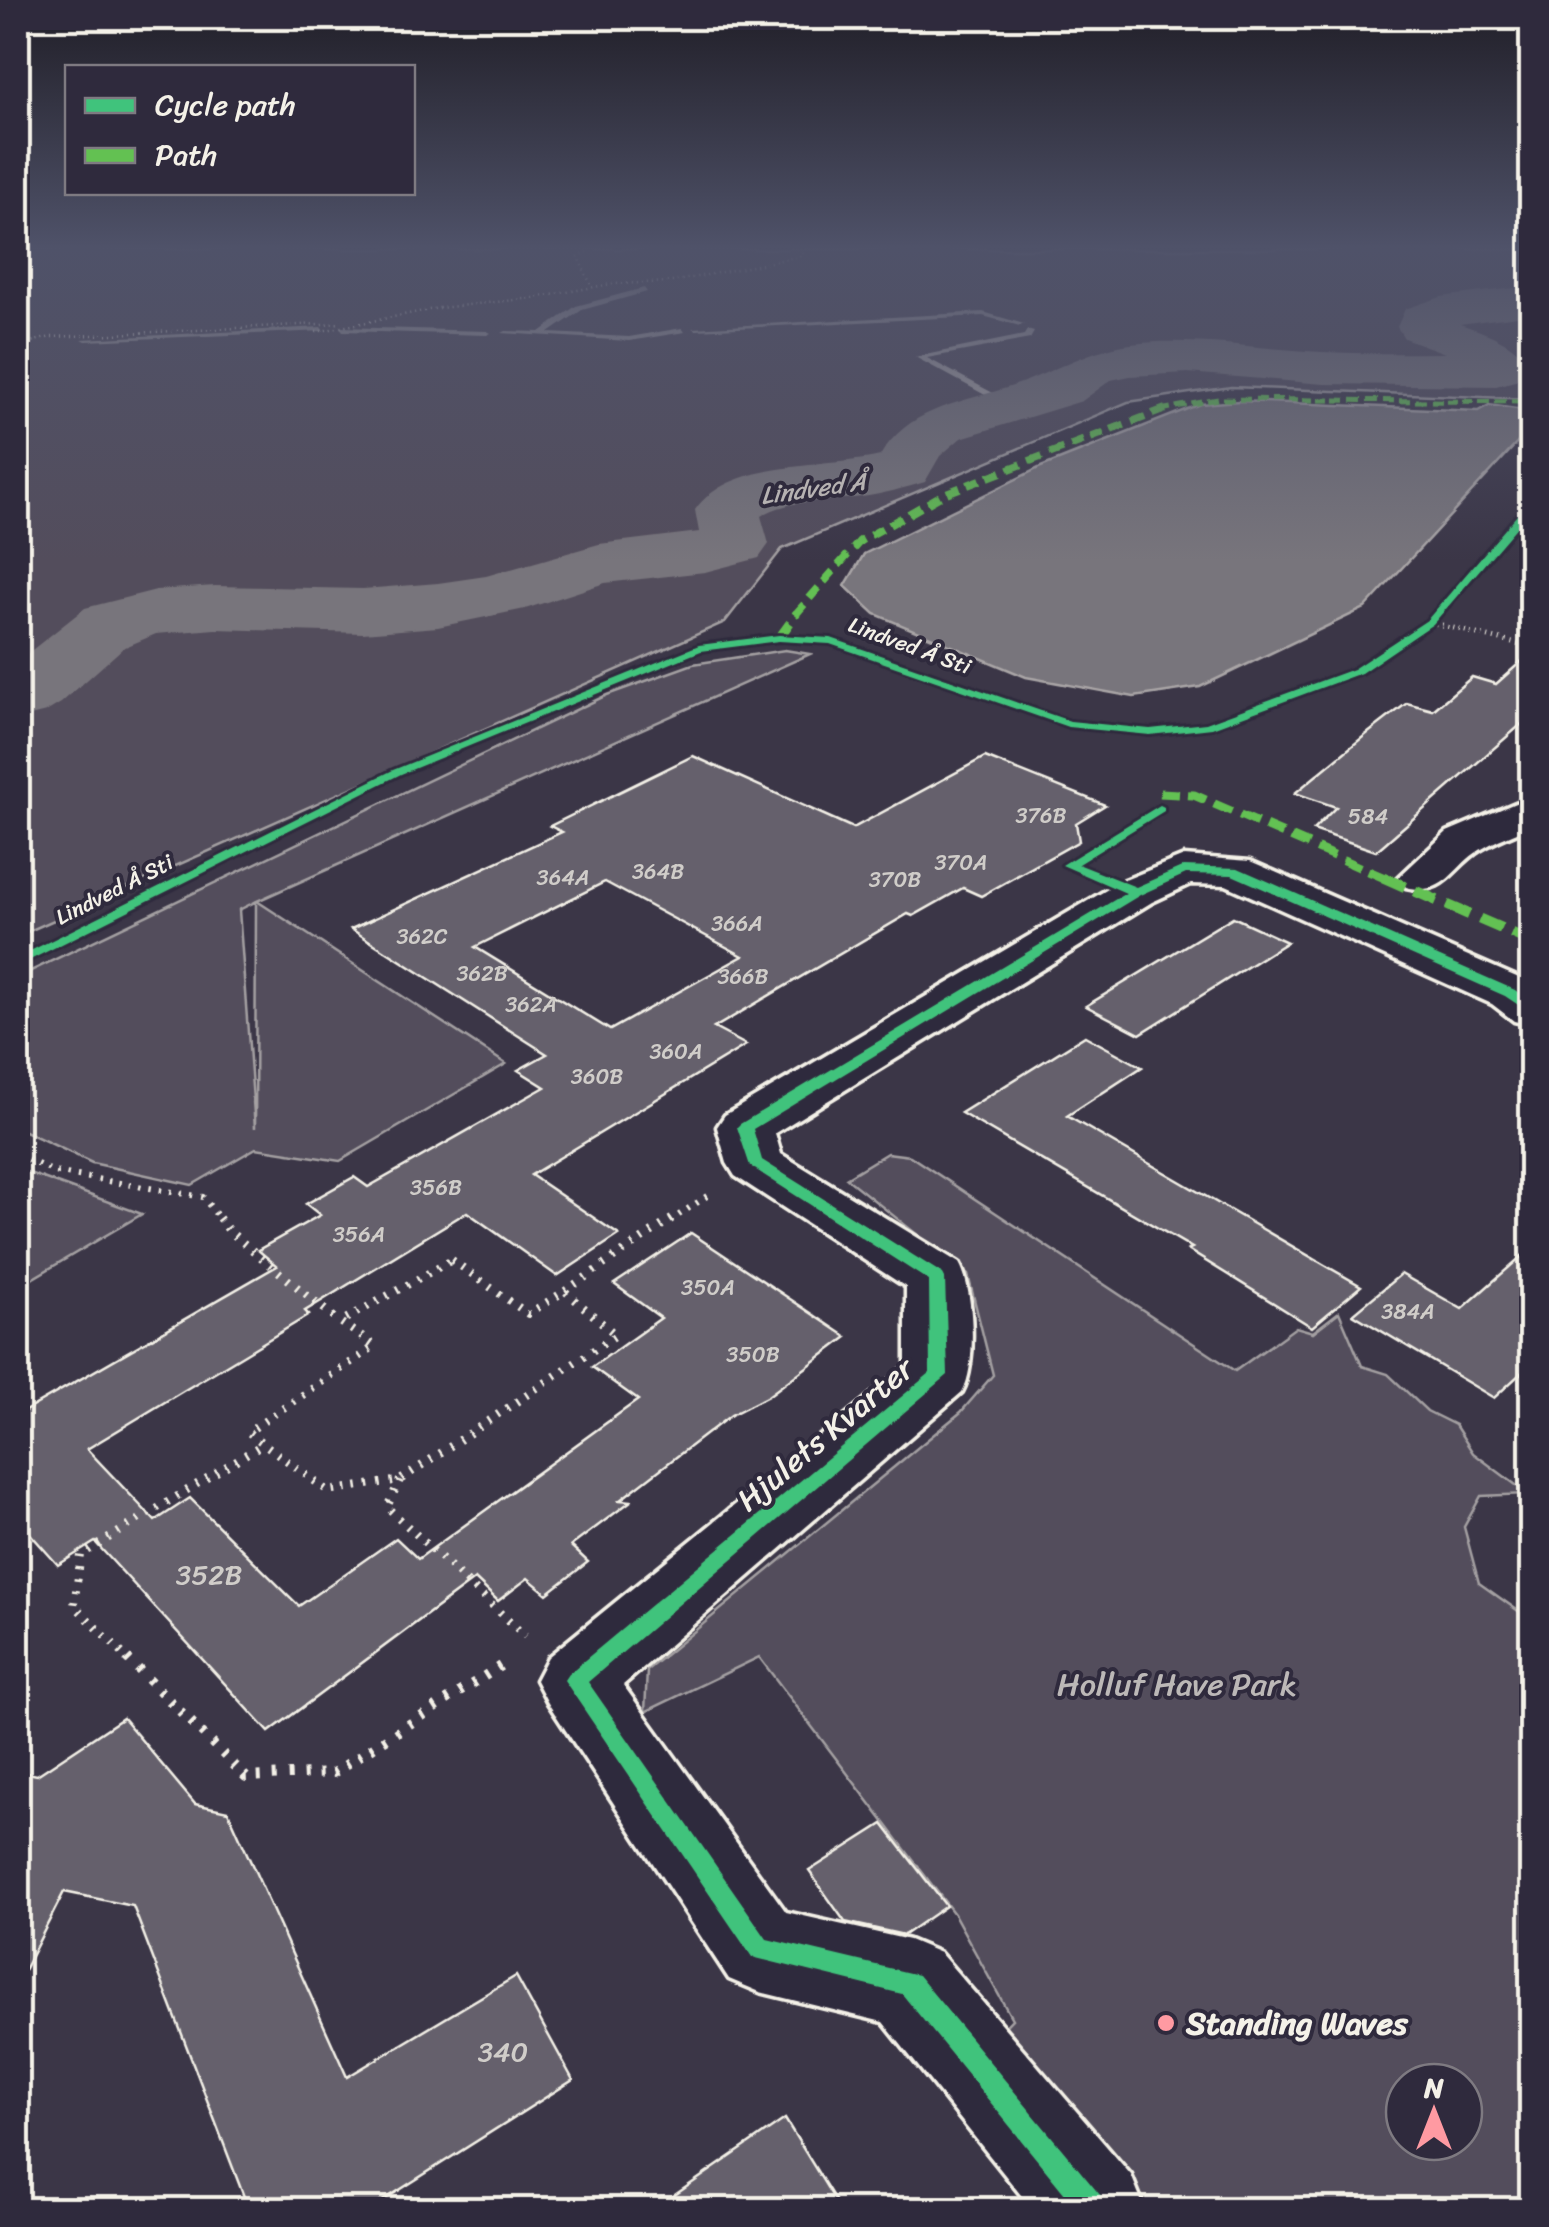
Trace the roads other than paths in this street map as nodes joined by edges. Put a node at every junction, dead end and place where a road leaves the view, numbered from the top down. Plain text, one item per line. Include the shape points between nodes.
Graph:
1 (1529, 813) edge
2 (1422, 877) dead end
3 (1532, 1010) edge
4 (1096, 2210) edge

1 - 2 street via 1464,841
3 - 4 street, Hjulets Kvarter via 1510,993 1234,871 1184,870 1136,892 745,1127 756,1163 937,1278 939,1375 575,1680 760,1949 909,1984

